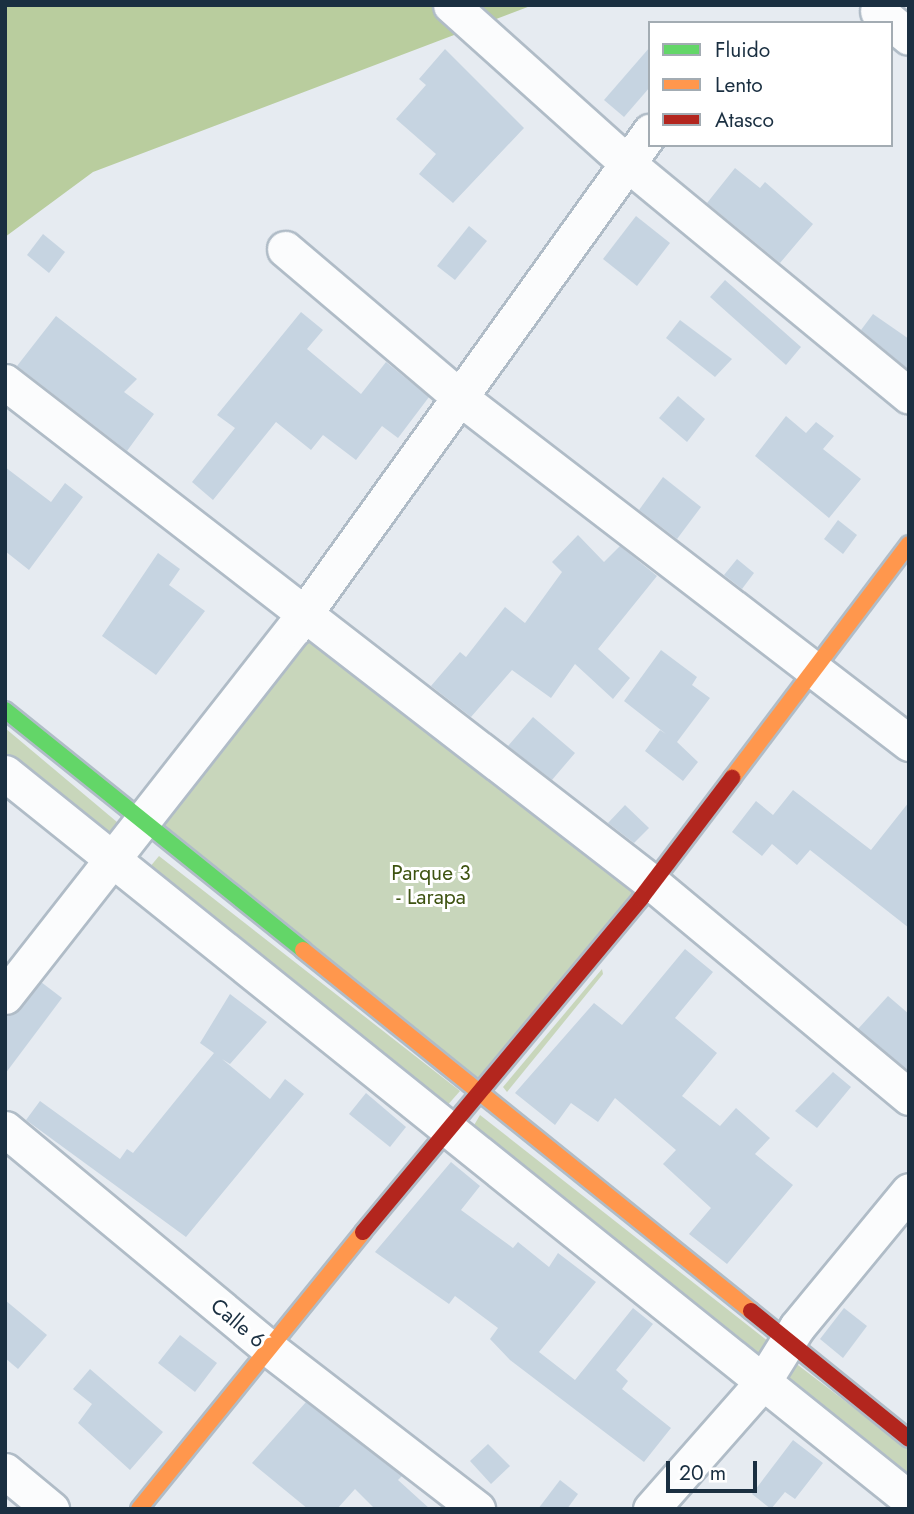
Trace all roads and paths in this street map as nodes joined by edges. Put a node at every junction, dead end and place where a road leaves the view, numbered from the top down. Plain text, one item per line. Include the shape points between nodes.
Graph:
1 (451, 5) edge
2 (878, 11) dead end
3 (890, 21) edge
4 (893, 24) edge
5 (909, 37) edge
6 (648, 135) edge
7 (628, 164) junction
8 (285, 248) dead end
9 (5, 382) edge
10 (909, 396) edge
11 (463, 400) junction
12 (909, 544) edge
13 (304, 614) junction
14 (816, 669) junction
15 (5, 710) edge
16 (909, 743) edge
17 (5, 773) edge
18 (145, 821) junction
19 (113, 861) junction
20 (651, 883) junction
21 (5, 996) edge
22 (477, 1092) junction
23 (909, 1097) edge
24 (5, 1129) edge
25 (450, 1130) junction
26 (909, 1191) edge
27 (789, 1344) junction
28 (270, 1349) junction
29 (762, 1383) junction
30 (909, 1439) edge
31 (5, 1471) edge
32 (909, 1499) edge
33 (51, 1509) edge
34 (139, 1509) edge
35 (477, 1509) edge
36 (651, 1509) edge

1 - 7 street
2 - 3 street
4 - 5 street
6 - 7 street
7 - 10 street
7 - 11 street
8 - 11 street
9 - 13 street
11 - 13 street
11 - 14 street
12 - 14 street
13 - 18 street
13 - 20 street
14 - 16 street
14 - 20 street
15 - 18 street
17 - 19 street
18 - 19 street
18 - 22 street
19 - 21 street
19 - 25 street
20 - 22 street
20 - 23 street
22 - 25 street
22 - 27 street
24 - 28 street, Calle 6
25 - 28 street
25 - 29 street
26 - 27 street
27 - 29 street
27 - 30 street
28 - 34 street
28 - 35 street, Calle 6
29 - 32 street
29 - 36 street
31 - 33 street

